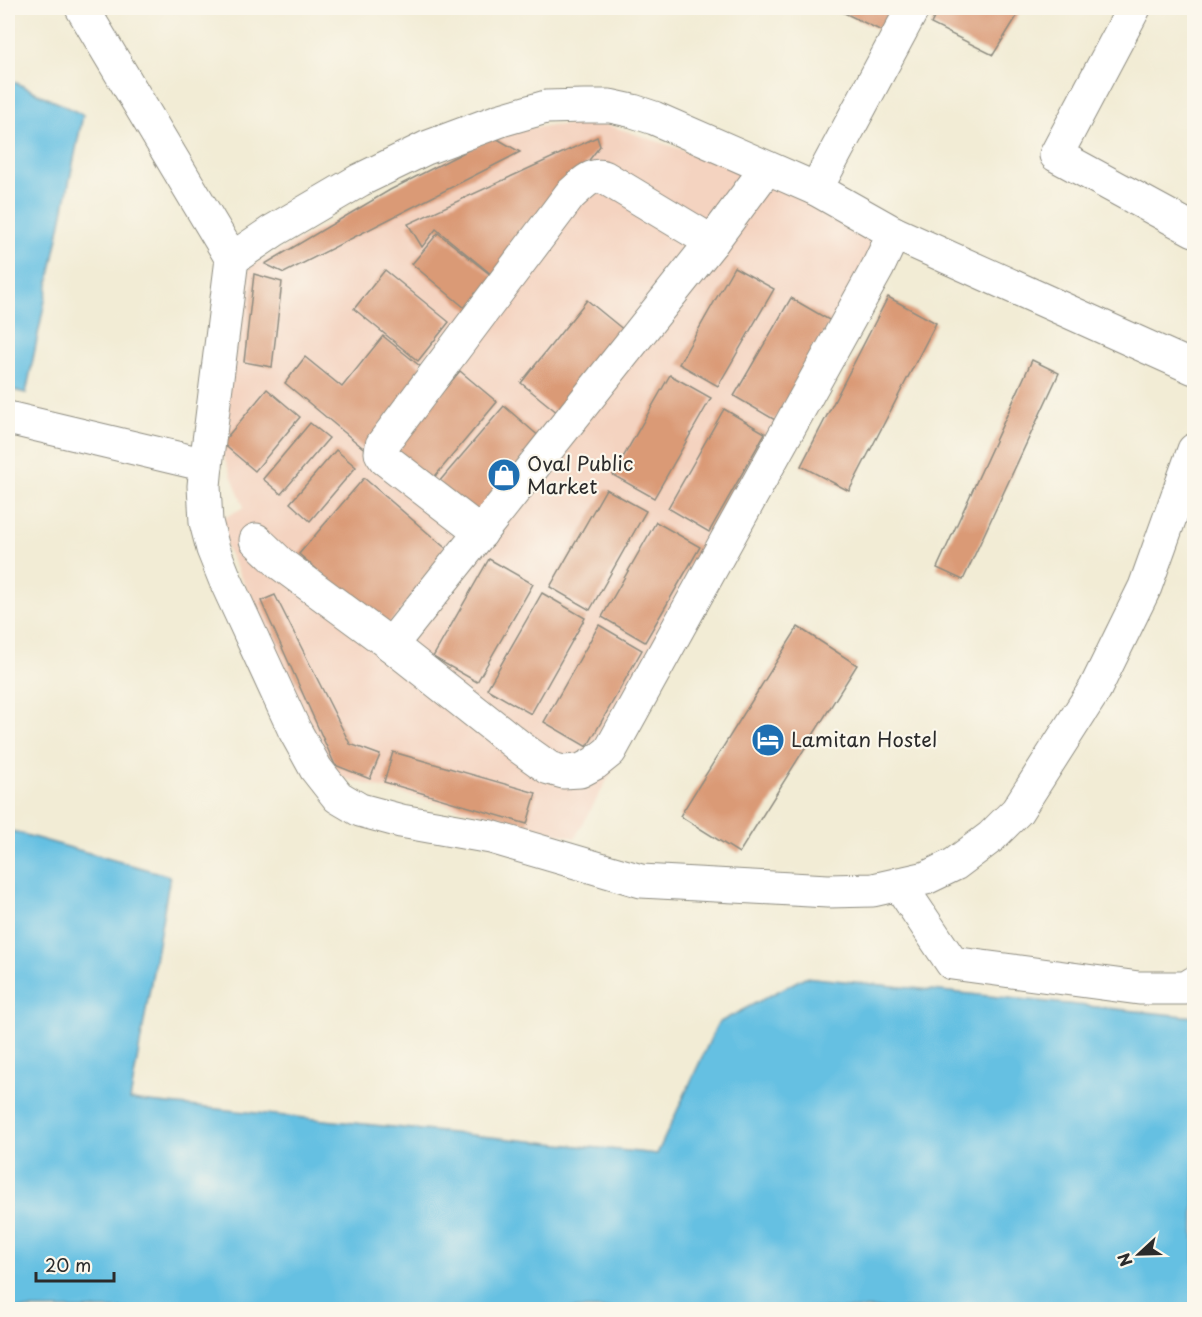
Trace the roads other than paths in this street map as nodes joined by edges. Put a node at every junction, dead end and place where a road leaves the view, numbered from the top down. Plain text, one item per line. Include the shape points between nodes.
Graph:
1 (82, 8) edge
2 (913, 8) edge
3 (1134, 8) edge
4 (766, 168) junction
5 (816, 189) junction
6 (1194, 230) edge
7 (894, 233) junction
8 (712, 242) junction
9 (232, 259) junction
10 (1194, 368) edge
11 (8, 418) edge
12 (1194, 450) edge
13 (206, 465) junction
14 (481, 533) junction
15 (256, 540) dead end
16 (391, 645) junction
17 (899, 884) junction
18 (1194, 983) edge

1 - 9 street
2 - 5 street
3 - 6 street via 1056,154
4 - 5 street
4 - 8 street
4 - 9 street via 633,111 610,106 546,107 426,148 360,180
5 - 7 street
7 - 10 street
7 - 16 street via 610,751 595,764 580,771 549,768
8 - 14 street
8 - 14 street via 604,177 587,180 570,195 382,445 385,459
9 - 13 street
11 - 13 street
12 - 17 street via 1145,586 1095,689 1017,811 955,864 926,878
13 - 17 street via 206,522 213,549 294,729 316,770 338,797 360,810 491,837 641,881 828,891 873,890
14 - 16 street
15 - 16 street via 281,564
17 - 18 street via 952,963 1139,988 1186,988

